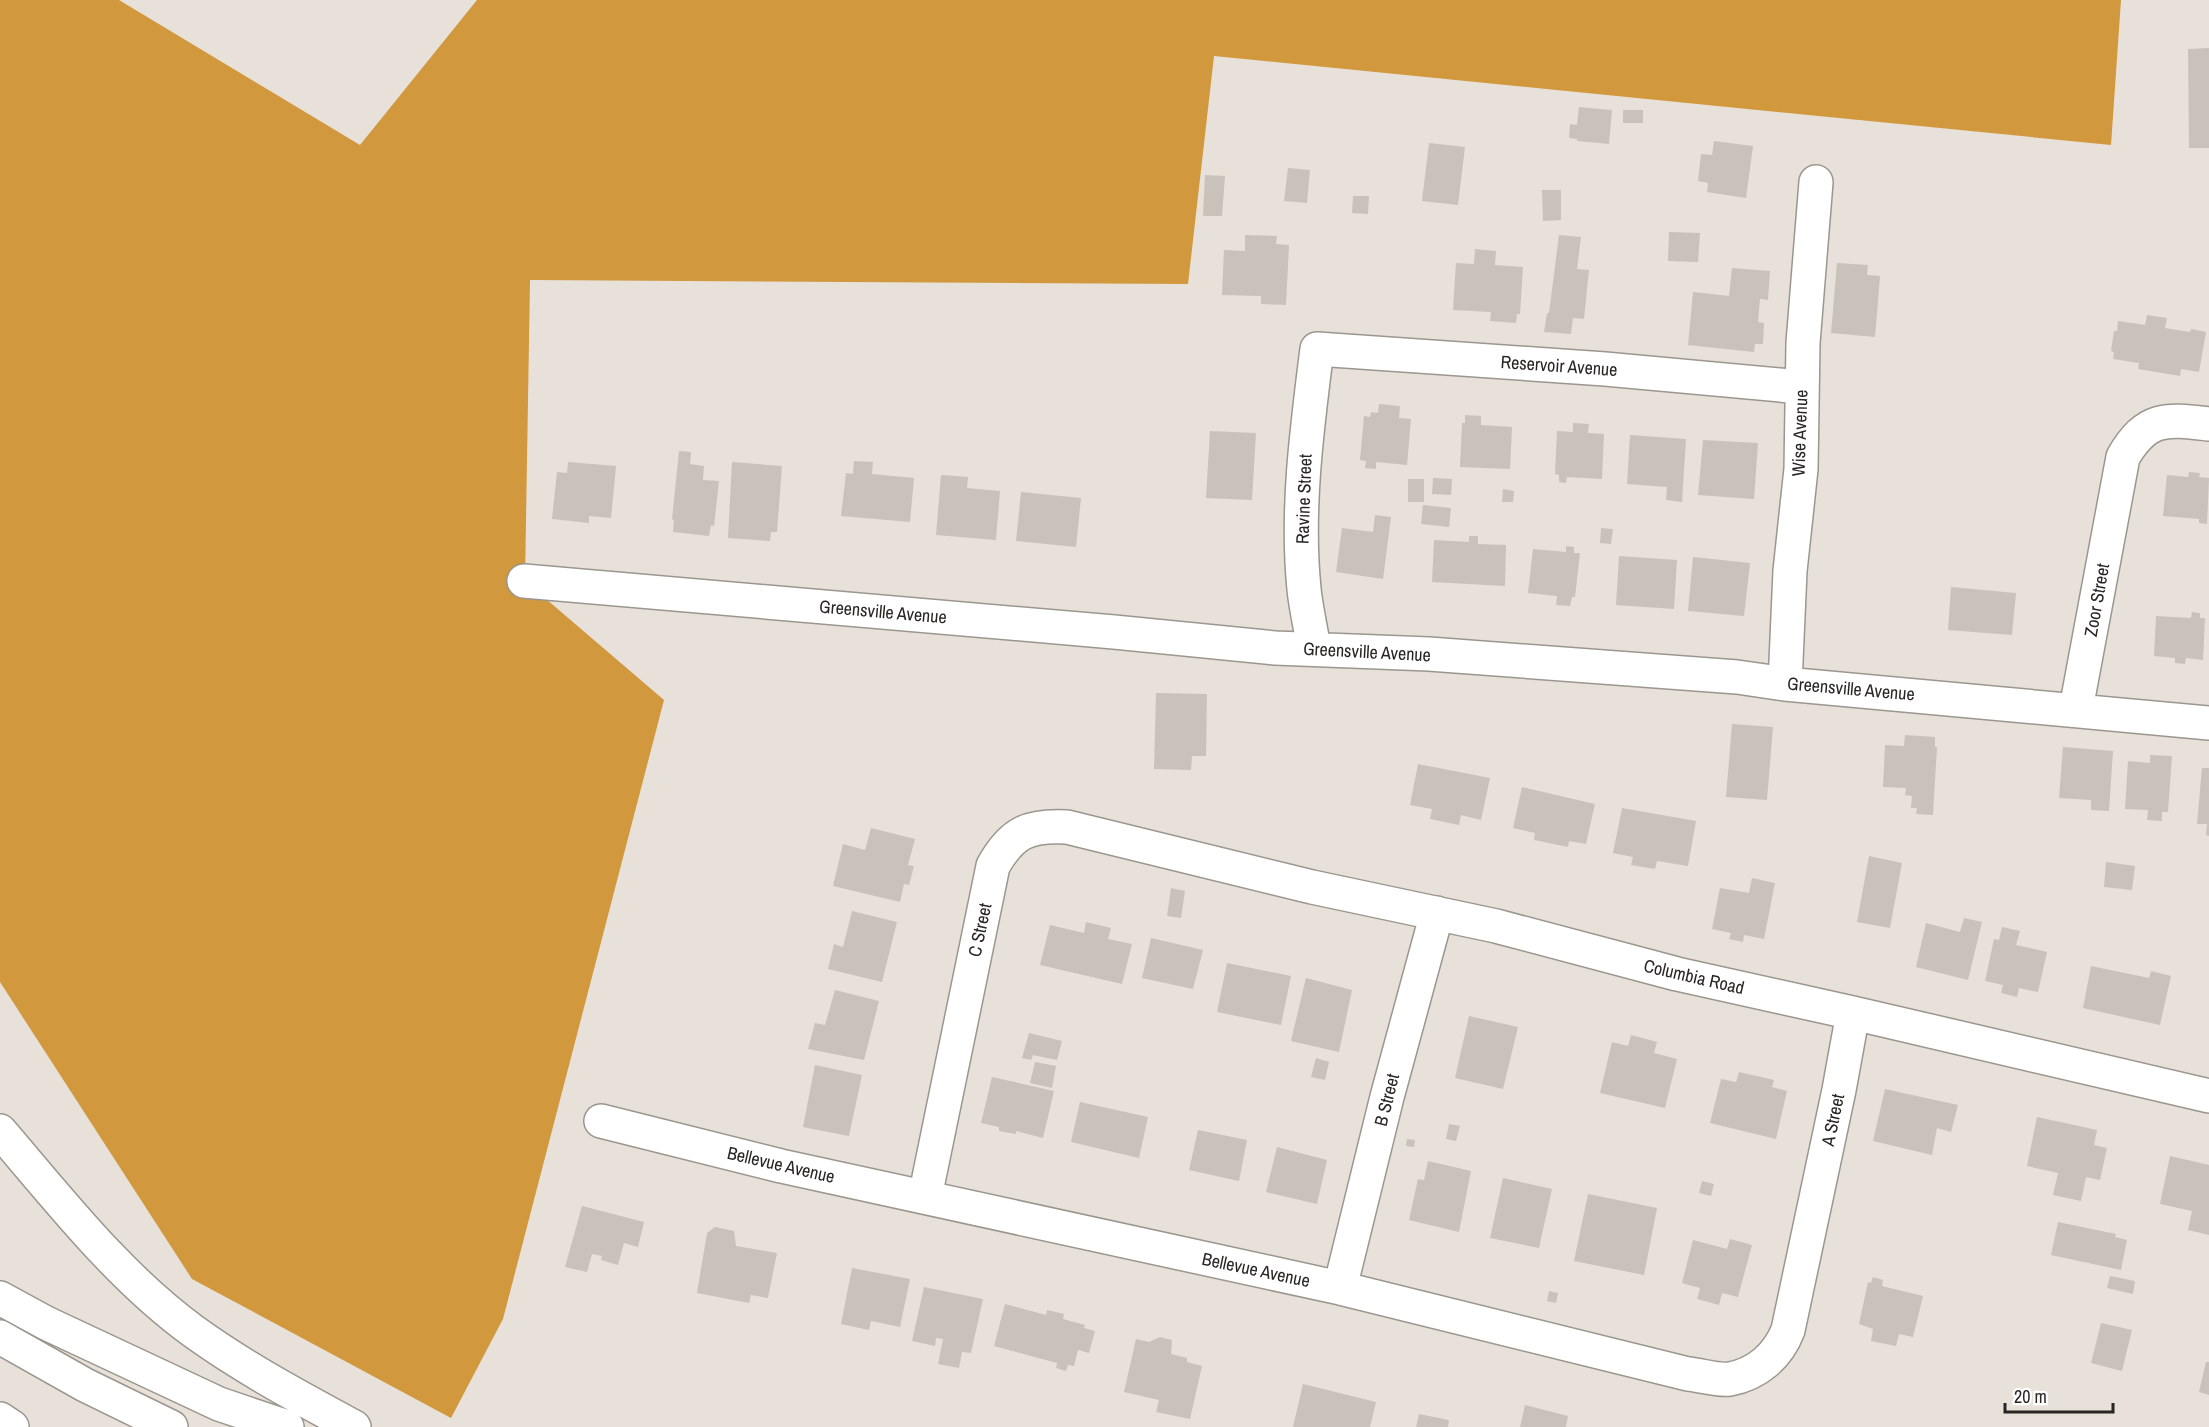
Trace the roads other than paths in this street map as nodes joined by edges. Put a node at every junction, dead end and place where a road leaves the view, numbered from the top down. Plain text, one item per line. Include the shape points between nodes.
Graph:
1 (1815, 182) dead end
2 (1317, 349) joint
3 (1802, 387) junction
4 (2209, 424) edge
5 (525, 581) dead end
6 (1314, 649) junction
7 (1785, 684) junction
8 (2076, 709) junction
9 (2209, 723) edge
10 (1180, 855) joint
11 (1437, 913) junction
12 (1852, 1013) junction
13 (2209, 1096) edge
14 (601, 1121) dead end
15 (0, 1131) edge
16 (925, 1197) junction
17 (1810, 1227) joint
18 (1340, 1288) junction
19 (0, 1298) edge
20 (0, 1337) edge
21 (0, 1419) edge
22 (12, 1427) edge
23 (171, 1427) edge
24 (286, 1427) edge
25 (354, 1427) edge

1 - 3 main road, Wise Avenue
2 - 3 main road, Reservoir Avenue
2 - 6 main road, Ravine Street via 1302,511 1304,589
3 - 7 main road, Wise Avenue via 1801,469 1790,571
4 - 8 main road, Zoor Street via 2168,421 2151,426 2134,439 2123,457
5 - 6 main road, Greensville Avenue
6 - 7 main road, Greensville Avenue via 1429,654
7 - 8 main road, Greensville Avenue
8 - 9 main road, Greensville Avenue
10 - 11 main road, Columbia Road
10 - 16 main road, C Street via 1067,827 1043,826 1020,834 1002,849 993,866
11 - 12 main road, Columbia Road via 1677,974
11 - 18 main road, B Street
12 - 13 main road, Columbia Road
12 - 17 main road, A Street
14 - 16 main road, Bellevue Avenue
15 - 25 main road via 80,1225 128,1275 182,1322 246,1368
16 - 18 main road, Bellevue Avenue
17 - 18 main road, Bellevue Avenue via 1784,1341 1772,1357 1752,1372 1728,1379 1688,1374
19 - 24 main road via 219,1404
20 - 23 main road
21 - 22 main road

